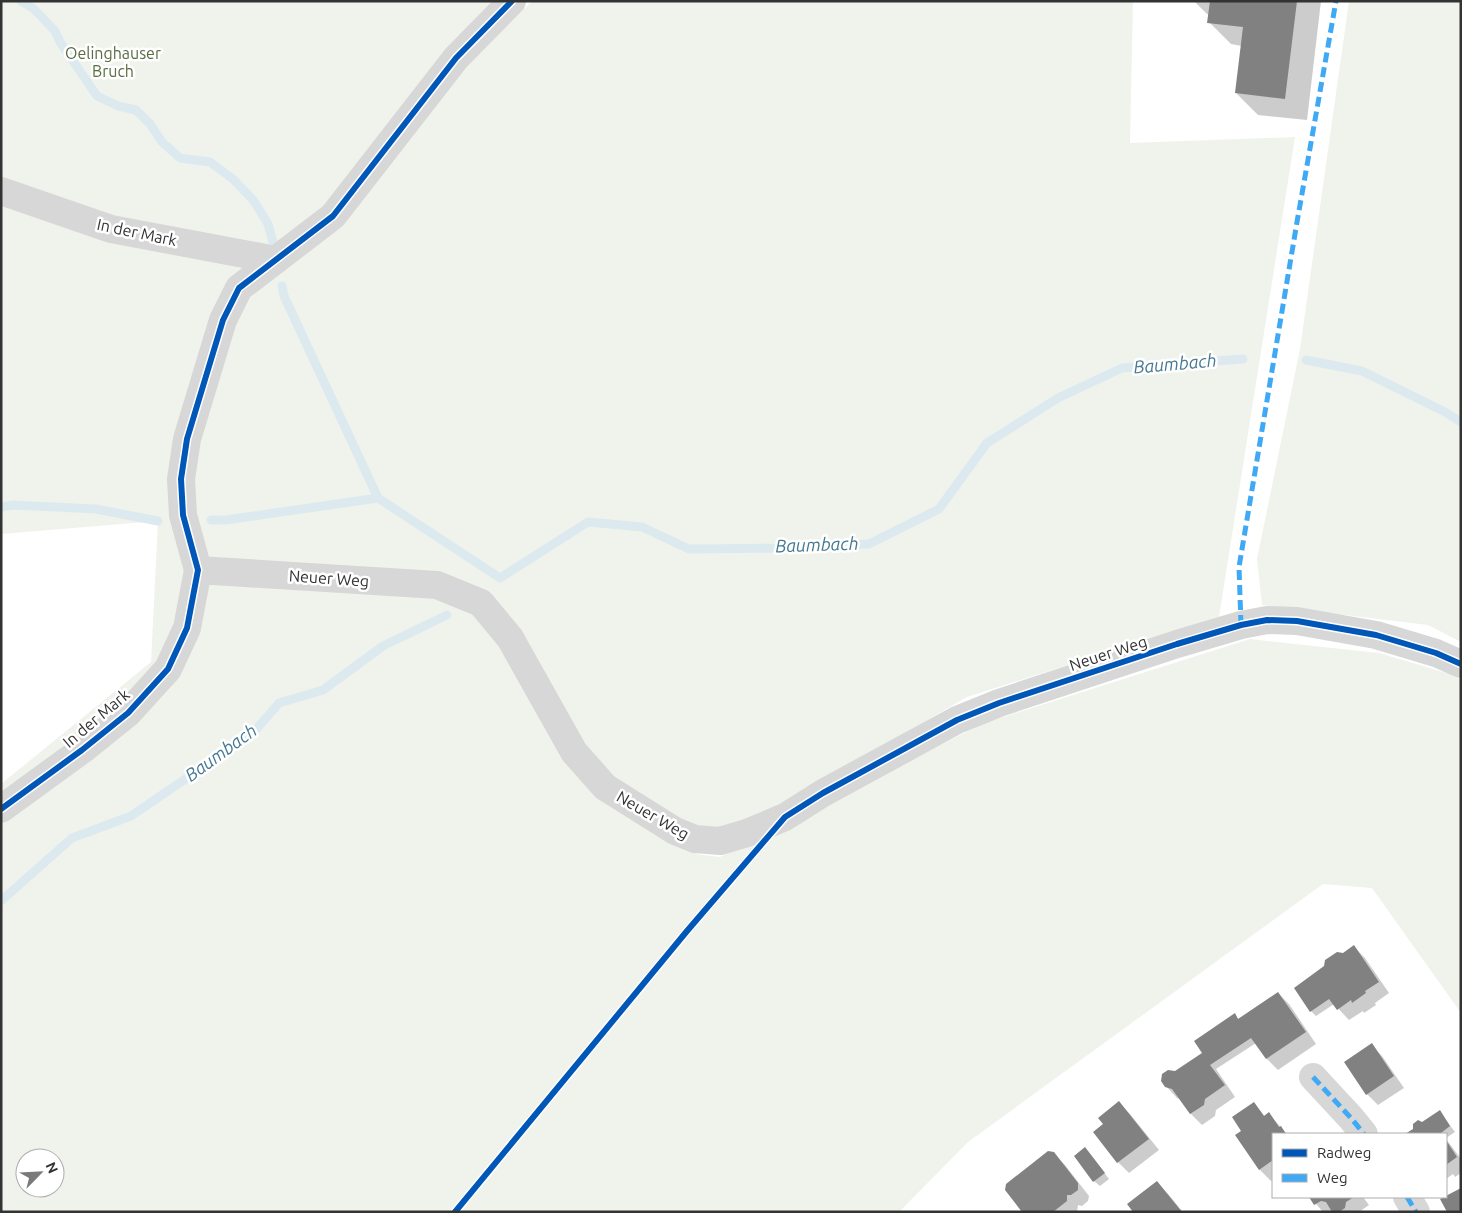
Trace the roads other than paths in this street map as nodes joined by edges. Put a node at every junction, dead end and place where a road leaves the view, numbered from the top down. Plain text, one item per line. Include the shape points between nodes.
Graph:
1 (512, 1) edge
2 (1, 191) edge
3 (276, 260) junction
4 (198, 570) junction
5 (1461, 664) edge
6 (1, 809) edge
7 (1313, 1077) dead end
8 (1363, 1133) edge
9 (1408, 1198) edge
10 (1416, 1212) edge

1 - 3 street via 456,58 333,216
2 - 3 street, In der Mark via 111,229
3 - 4 street via 239,288 223,320 187,439 181,479 183,515
4 - 5 street, Neuer Weg via 438,585 481,603 510,638 574,752 605,787 675,831 695,839 720,841 747,834 785,817 957,720 999,703 1241,625 1267,620 1297,621 1376,636 1436,653
4 - 6 street, In der Mark via 187,628 168,669 128,713
7 - 8 street
9 - 10 street

